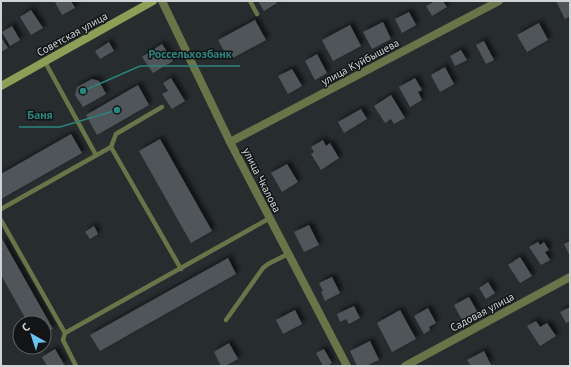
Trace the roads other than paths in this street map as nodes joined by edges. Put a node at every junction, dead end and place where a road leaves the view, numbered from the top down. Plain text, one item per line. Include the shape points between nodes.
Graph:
1 (153, 1) edge
2 (162, 1) edge
3 (250, 1) edge
4 (499, 1) edge
5 (257, 14) dead end
6 (45, 62) junction
7 (1, 86) edge
8 (162, 107) dead end
9 (230, 142) junction
10 (111, 147) junction
11 (96, 155) junction
12 (1, 209) edge
13 (270, 218) junction
14 (1, 220) edge
15 (288, 254) junction
16 (181, 269) junction
17 (570, 277) edge
18 (226, 320) dead end
19 (66, 333) junction
20 (76, 366) edge
21 (347, 366) edge
22 (405, 366) edge

1 - 6 street, Советская улица
2 - 9 street, улица Чкалова
3 - 5 lane
4 - 9 street, улица Куйбышева
6 - 7 street, Советская улица
6 - 11 lane
8 - 10 lane via 116,134
9 - 13 street, улица Чкалова
10 - 11 lane
10 - 16 lane
11 - 12 lane
13 - 15 street, улица Чкалова
13 - 16 lane
14 - 19 lane
15 - 18 lane via 263,268
15 - 21 street, улица Чкалова
16 - 19 lane
17 - 22 street, Садовая улица
19 - 20 lane via 63,340

